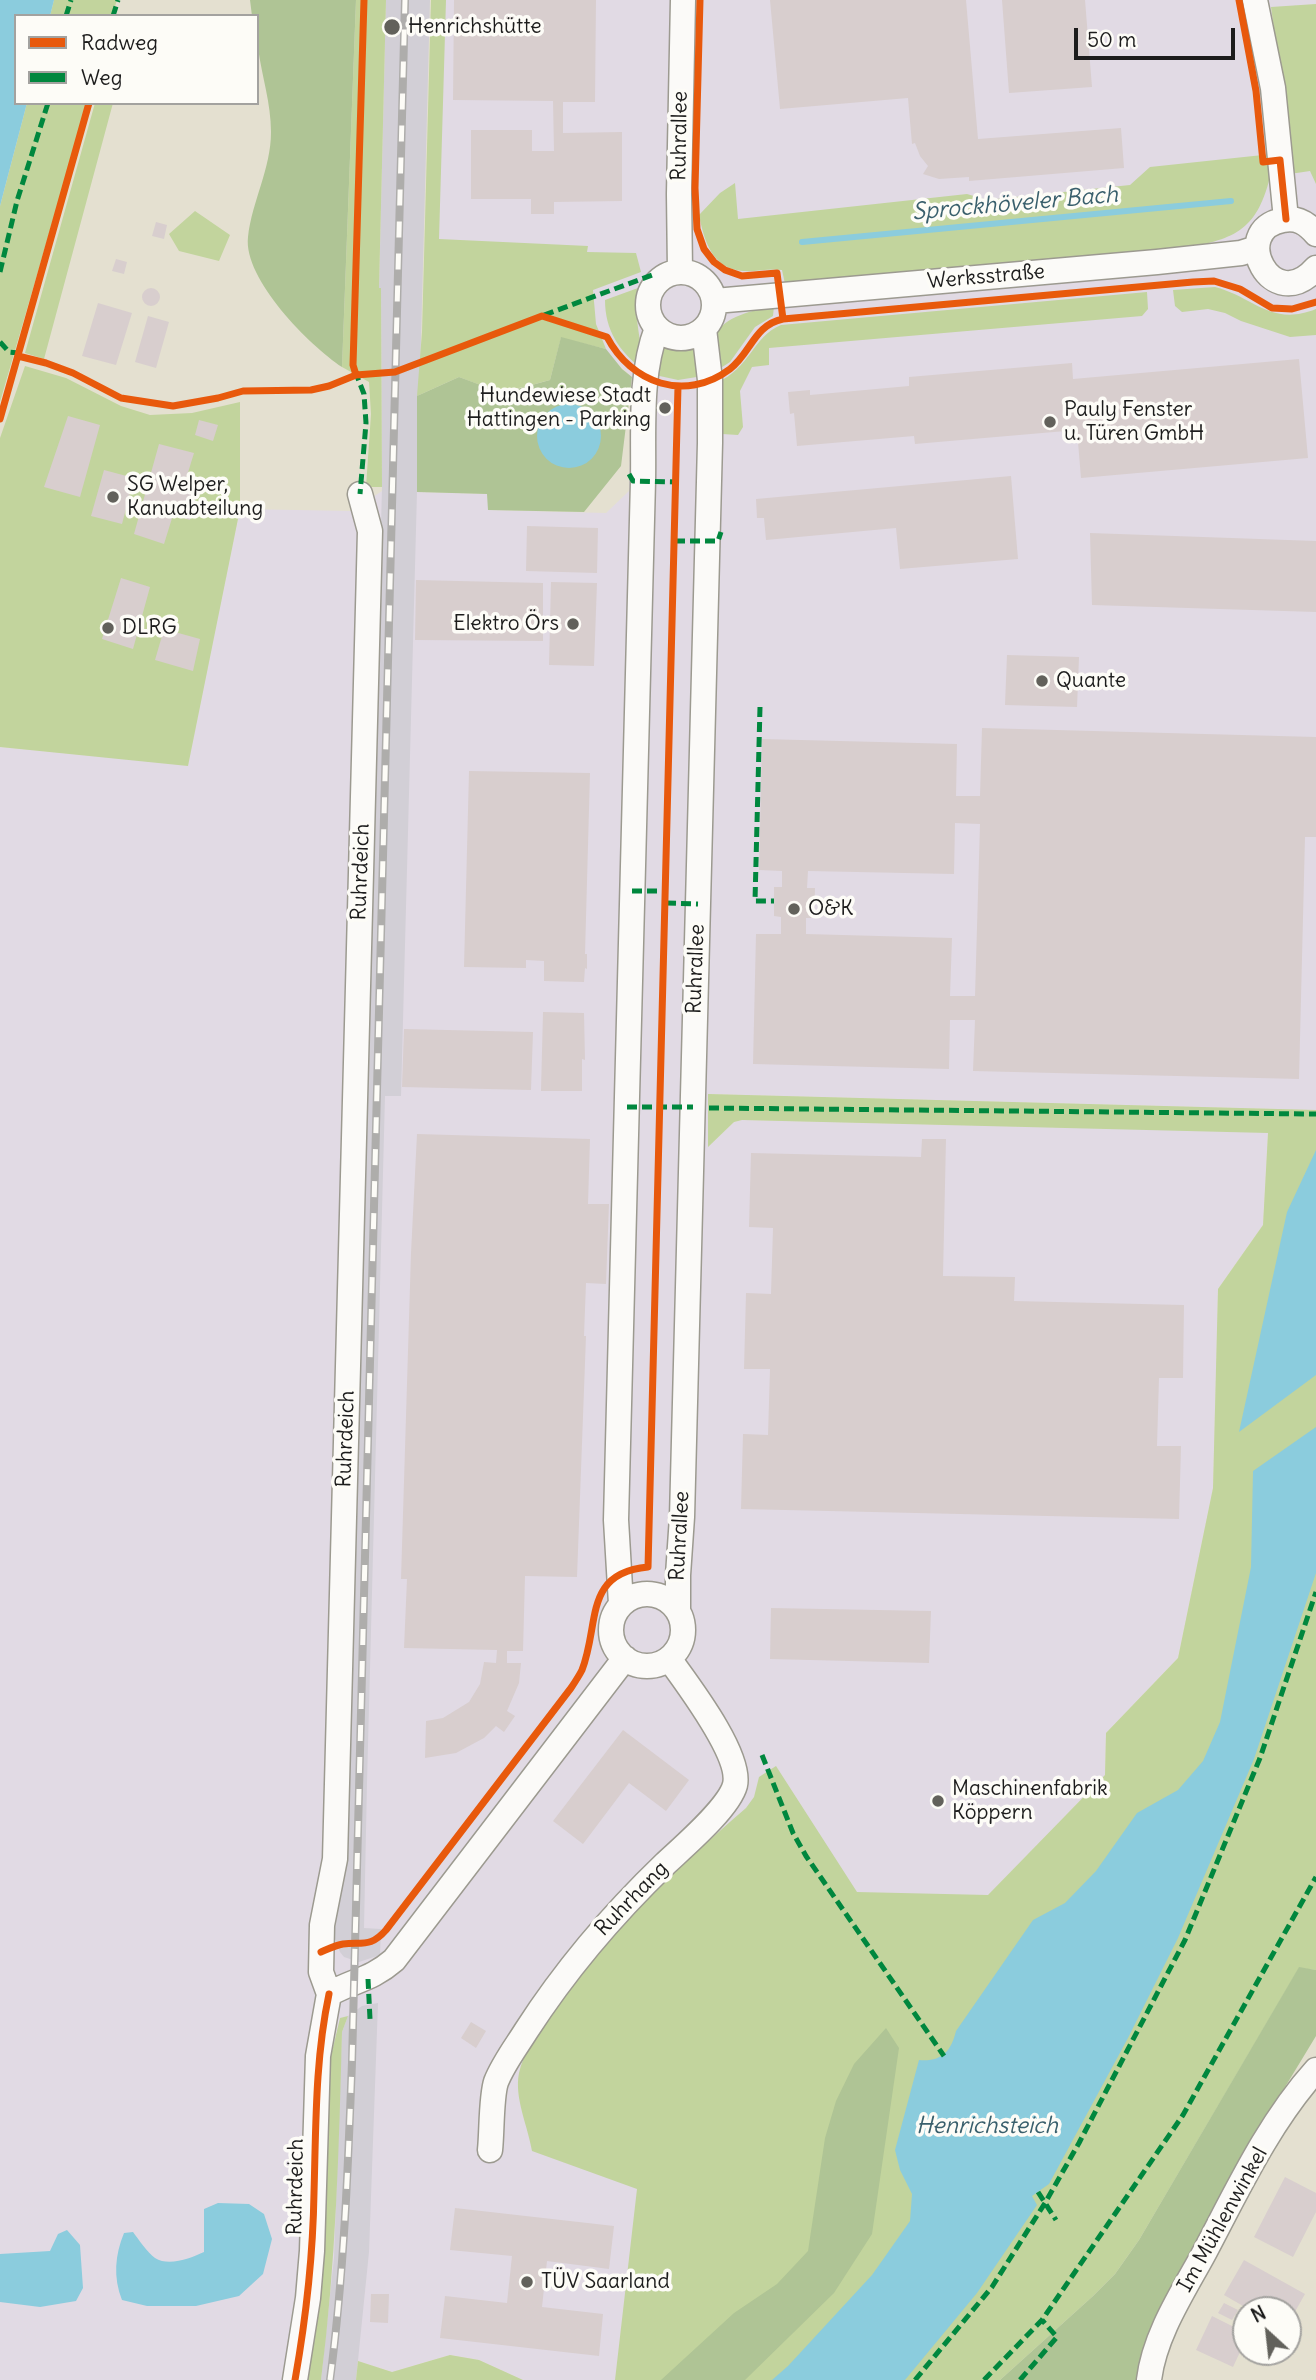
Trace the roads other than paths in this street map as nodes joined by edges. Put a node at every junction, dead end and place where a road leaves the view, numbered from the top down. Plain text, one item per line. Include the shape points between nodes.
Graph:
1 (683, 0) edge
2 (1255, 0) edge
3 (1286, 219) junction
4 (1316, 234) edge
5 (1257, 248) junction
6 (1316, 268) edge
7 (680, 271) junction
8 (715, 301) junction
9 (657, 328) junction
10 (704, 330) junction
11 (360, 494) dead end
12 (621, 1604) junction
13 (678, 1609) junction
14 (625, 1658) junction
15 (670, 1660) junction
16 (329, 1994) junction
17 (1316, 2070) edge
18 (490, 2150) dead end
19 (295, 2380) edge
20 (1149, 2380) edge

1 - 7 street, Ruhrallee
2 - 3 street via 1273,89
3 - 4 street via 1309,225
3 - 5 street via 1266,228
5 - 6 street via 1262,268 1279,281 1300,281
5 - 8 street, Werksstraße via 1157,262
7 - 8 street via 703,279
7 - 9 street via 659,280 651,290 650,318
8 - 10 street, Ruhrallee
9 - 10 street via 677,338
9 - 12 street via 647,379 643,481 616,1521
10 - 13 street, Ruhrallee via 710,443
11 - 16 street, Ruhrdeich via 370,531 335,1858 324,1906 320,1972
12 - 13 street, Ruhrallee via 649,1593 669,1600
12 - 14 street via 610,1632
13 - 15 street, Ruhrallee via 683,1637
14 - 15 street via 643,1666
14 - 16 street via 394,1960 368,1979
15 - 18 street, Ruhrhang via 725,1742 735,1783 710,1820 637,1891 551,1992 496,2082
16 - 19 street, Ruhrdeich via 318,2056 308,2298
17 - 20 street, Im Mühlenwinkel via 1277,2123 1232,2201 1158,2342

